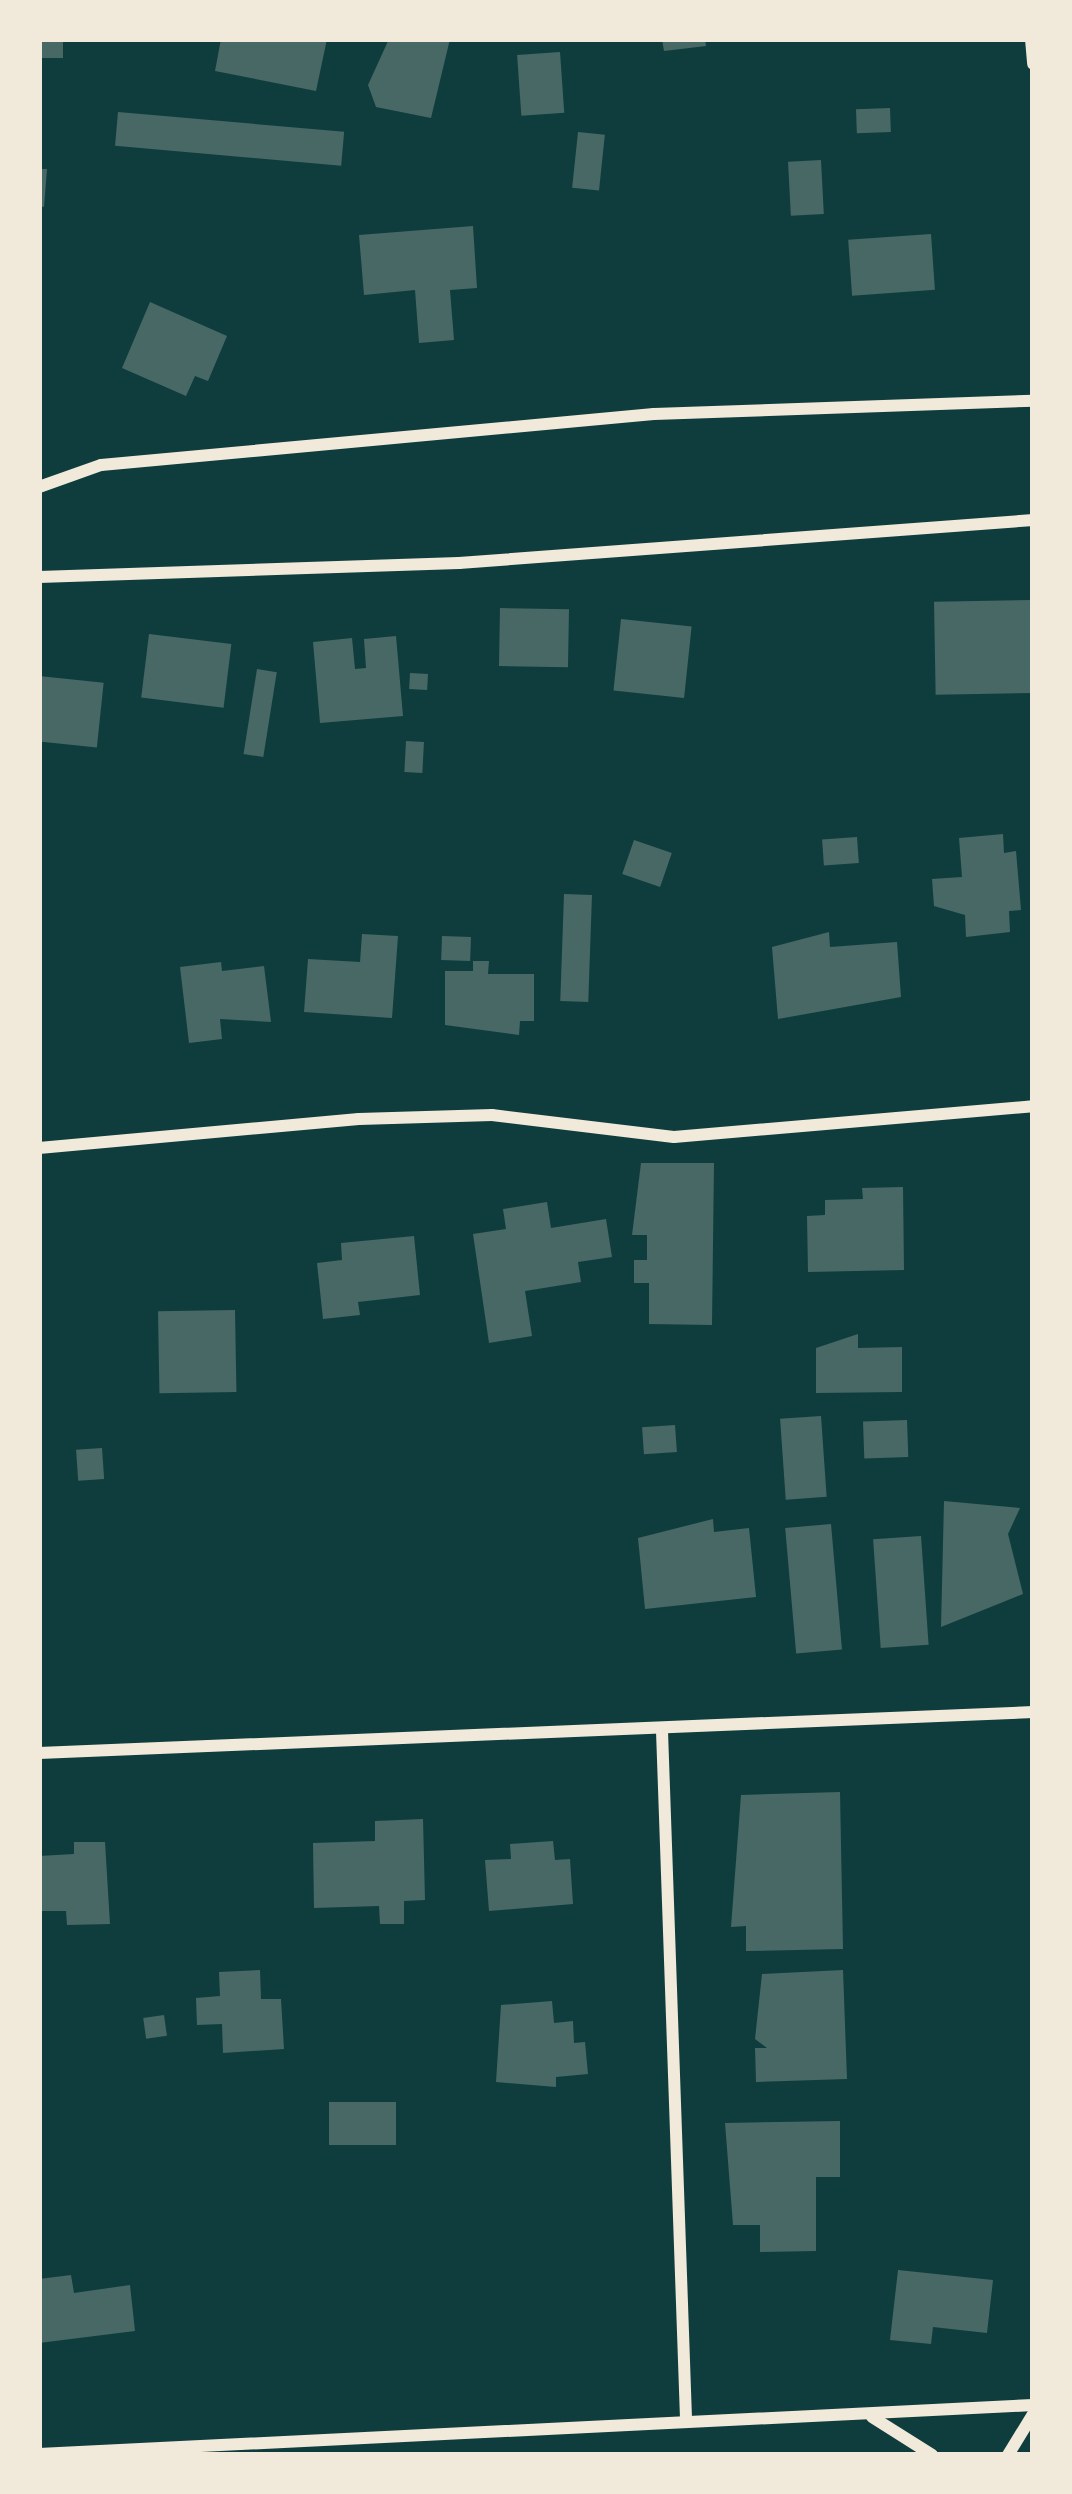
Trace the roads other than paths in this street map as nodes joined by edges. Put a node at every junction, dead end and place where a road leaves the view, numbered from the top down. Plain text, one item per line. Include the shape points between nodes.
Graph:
1 (1031, 39) edge
2 (1033, 64) edge
3 (1033, 401) edge
4 (39, 487) edge
5 (1033, 520) edge
6 (39, 577) edge
7 (1033, 1106) edge
8 (39, 1148) edge
9 (1033, 1712) edge
10 (662, 1731) junction
11 (39, 1754) edge
12 (1033, 2404) edge
13 (1033, 2414) edge
14 (868, 2415) junction
15 (686, 2419) junction
16 (364, 2448) edge
17 (39, 2454) edge
18 (932, 2455) edge
19 (1008, 2455) edge

1 - 2 street
3 - 4 street via 654,414 159,458
5 - 6 street via 459,563
7 - 8 street via 674,1137 492,1115 359,1118
9 - 10 street
10 - 11 street
10 - 15 street
12 - 14 street
13 - 19 street
14 - 15 street
14 - 18 street
15 - 16 street
16 - 17 street

